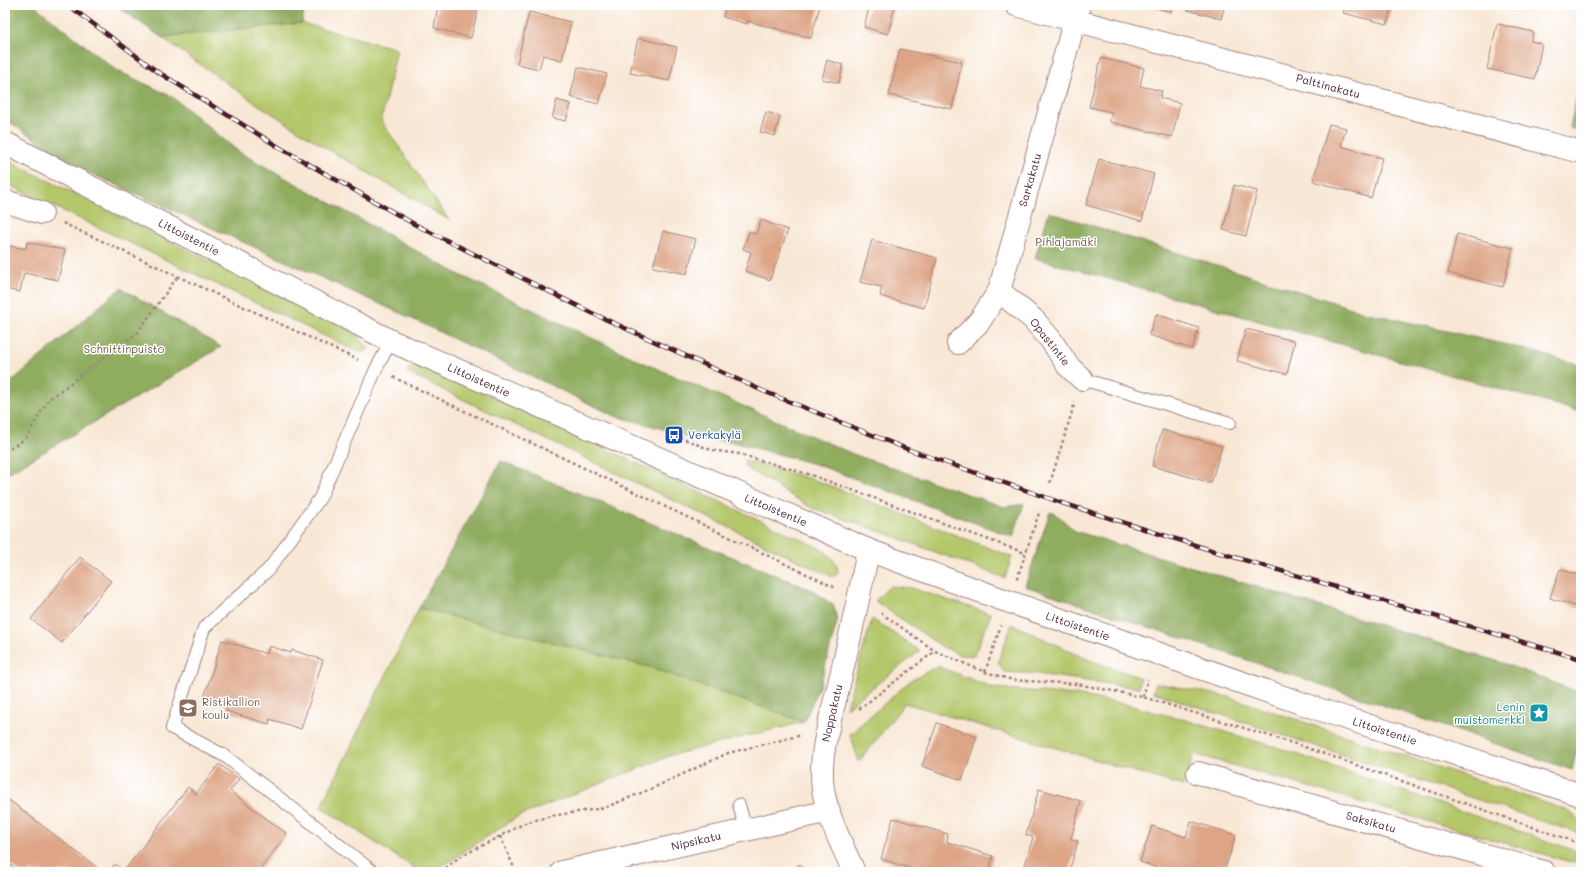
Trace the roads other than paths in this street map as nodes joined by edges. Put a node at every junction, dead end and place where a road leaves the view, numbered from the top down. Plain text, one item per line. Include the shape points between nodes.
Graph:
1 (1016, 5) edge
2 (1077, 13) edge
3 (5, 143) edge
4 (1581, 152) edge
5 (5, 202) edge
6 (42, 213) road end
7 (999, 290) junction
8 (391, 341) junction
9 (958, 343) dead end
10 (1082, 378) joint
11 (1230, 423) dead end
12 (868, 550) junction
13 (1198, 773) dead end
14 (1581, 795) edge
15 (738, 804) dead end
16 (829, 811) junction
17 (746, 830) junction
18 (373, 872) edge
19 (562, 872) edge
20 (854, 872) edge
21 (1544, 872) edge

1 - 2 street, Palttinakatu
2 - 4 street, Palttinakatu
2 - 7 street, Sarkakatu
3 - 8 street, Littoistentie
5 - 6 street
7 - 9 street, Sarkakatu via 979,322
7 - 10 street, Opastintie via 1033,319 1052,340 1068,366
8 - 12 street, Littoistentie
8 - 18 lane via 376,368 320,498 269,569 204,628 172,728 224,756
10 - 11 lane
12 - 14 street, Littoistentie via 1310,706
12 - 16 street, Noppakatu via 827,733 822,771 823,791
13 - 21 street, Saksikatu
15 - 17 lane
16 - 17 street, Nipsikatu
16 - 20 street, Noppakatu
17 - 19 street, Nipsikatu

